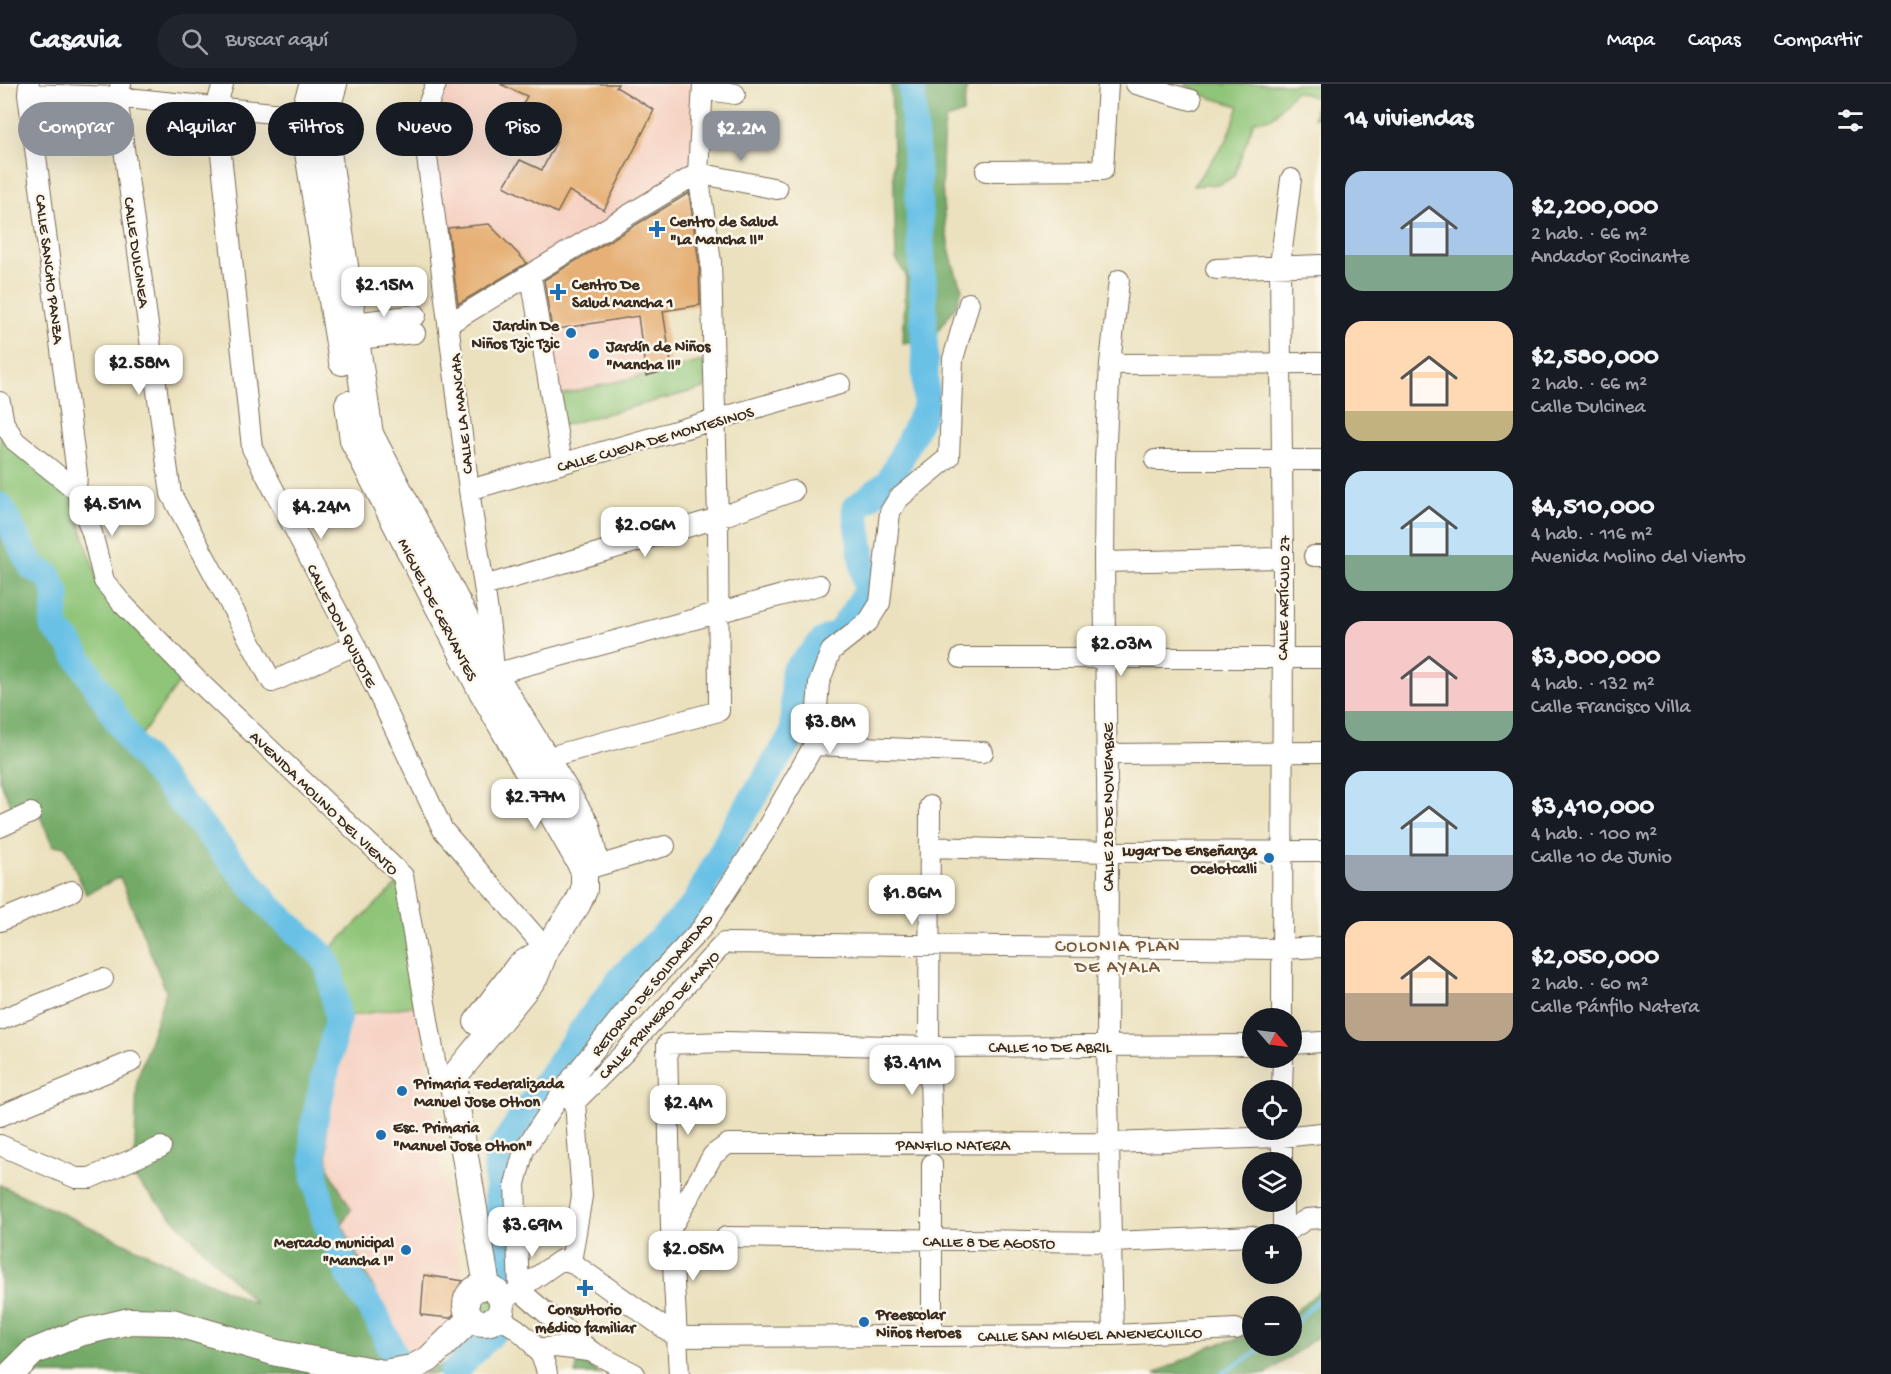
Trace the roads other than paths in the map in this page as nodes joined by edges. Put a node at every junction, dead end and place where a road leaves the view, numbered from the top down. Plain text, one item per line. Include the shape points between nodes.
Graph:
1 (223, 84) edge
2 (313, 84) edge
3 (334, 84) edge
4 (436, 84) edge
5 (1108, 84) edge
6 (1136, 84) edge
7 (703, 87) edge
8 (29, 89) edge
9 (119, 91) edge
10 (735, 94) dead end
11 (1191, 100) dead end
12 (186, 102) edge
13 (218, 102) edge
14 (307, 102) edge
15 (221, 156) edge
16 (309, 156) edge
17 (986, 171) dead end
18 (698, 173) junction
19 (1291, 179) dead end
20 (777, 189) dead end
21 (1280, 265) junction
22 (1321, 266) edge
23 (1216, 269) dead end
24 (531, 276) junction
25 (1119, 280) dead end
26 (969, 303) dead end
27 (450, 323) junction
28 (415, 324) dead end
29 (356, 331) junction
30 (1321, 363) edge
31 (1110, 364) junction
32 (1281, 364) junction
33 (840, 384) dead end
34 (0, 402) edge
35 (715, 422) junction
36 (1155, 460) dead end
37 (1281, 460) junction
38 (1321, 460) edge
39 (562, 463) junction
40 (76, 490) junction
41 (469, 490) junction
42 (793, 491) dead end
43 (718, 518) junction
44 (1282, 520) junction
45 (1283, 558) junction
46 (1104, 562) junction
47 (819, 585) dead end
48 (484, 586) junction
49 (1282, 600) junction
50 (719, 612) junction
51 (355, 645) junction
52 (962, 658) dead end
53 (1106, 658) junction
54 (1281, 658) junction
55 (1321, 658) edge
56 (494, 674) junction
57 (814, 745) junction
58 (983, 752) dead end
59 (1281, 752) junction
60 (1321, 752) edge
61 (1107, 754) junction
62 (534, 761) junction
63 (930, 806) dead end
64 (31, 813) dead end
65 (0, 827) edge
66 (665, 846) dead end
67 (930, 847) junction
68 (1282, 851) junction
69 (1321, 851) edge
70 (1108, 852) junction
71 (584, 870) junction
72 (72, 891) dead end
73 (0, 921) edge
74 (931, 945) junction
75 (1108, 947) junction
76 (1321, 947) edge
77 (546, 949) junction
78 (1281, 949) junction
79 (103, 979) dead end
80 (1282, 1008) edge
81 (0, 1020) edge
82 (1321, 1042) edge
83 (1302, 1043) edge
84 (1242, 1045) edge
85 (1107, 1046) junction
86 (929, 1047) junction
87 (130, 1062) dead end
88 (444, 1075) junction
89 (572, 1078) junction
90 (577, 1100) junction
91 (0, 1116) edge
92 (1302, 1133) edge
93 (1321, 1133) edge
94 (1242, 1135) edge
95 (1110, 1143) junction
96 (932, 1144) junction
97 (0, 1145) edge
98 (161, 1147) dead end
99 (932, 1164) dead end
100 (1321, 1218) edge
101 (1298, 1224) edge
102 (671, 1228) junction
103 (1242, 1236) edge
104 (726, 1237) dead end
105 (933, 1240) junction
106 (1112, 1242) junction
107 (571, 1262) junction
108 (496, 1297) junction
109 (1236, 1329) dead end
110 (1113, 1335) junction
111 (932, 1336) junction
112 (677, 1337) junction
113 (536, 1349) junction
114 (592, 1352) junction
115 (383, 1373) edge
116 (11, 1374) edge
117 (548, 1374) edge
118 (635, 1374) edge
119 (678, 1374) edge

1 - 13 street, CALLE DON QUIJOTE
2 - 14 main road, MIGUEL DE CERVANTES
3 - 29 main road via 325,132
4 - 27 street, CALLE LA MANCHA via 423,128
5 - 17 street via 1103,170
6 - 11 street
7 - 10 street
7 - 18 street
8 - 9 street
8 - 40 street, CALLE SANCHO PANZA
9 - 12 street
9 - 51 street, CALLE DULCINEA via 171,494 272,682
15 - 51 street, CALLE DON QUIJOTE via 252,448
16 - 62 main road, MIGUEL DE CERVANTES via 353,440 479,686
18 - 20 street
18 - 24 street
18 - 35 street via 711,262
19 - 21 street, CALLE ARTÍCULO 27
21 - 22 street
21 - 23 street
21 - 32 street, CALLE ARTÍCULO 27
24 - 27 street
24 - 39 street
25 - 31 street, CALLE 28 DE NOVIEMBRE
26 - 57 street, RETORNO DE SOLIDARIDAD via 953,359 949,457 898,499 890,512 880,603 868,622 831,651 819,683
27 - 41 street, CALLE LA MANCHA
28 - 29 street
29 - 56 main road via 370,434
30 - 32 street
31 - 32 street
31 - 46 street, CALLE 28 DE NOVIEMBRE
32 - 37 street, CALLE ARTÍCULO 27
33 - 35 street, CALLE CUEVA DE MONTESINOS
34 - 40 street via 4,423 15,441
35 - 39 street, CALLE CUEVA DE MONTESINOS
35 - 43 street
36 - 37 street
37 - 38 street
37 - 44 street, CALLE ARTÍCULO 27
39 - 41 street, CALLE CUEVA DE MONTESINOS
40 - 88 street, AVENIDA MOLINO DEL VIENTO via 104,581 120,601 403,876
41 - 48 street, CALLE LA MANCHA
42 - 43 street
43 - 48 street
43 - 50 street
44 - 45 street, CALLE ARTÍCULO 27
44 - 49 street via 1291,527 1292,556 1291,586
45 - 46 street
45 - 49 street, CALLE ARTÍCULO 27
46 - 53 street, CALLE 28 DE NOVIEMBRE
47 - 50 street
48 - 56 street, CALLE LA MANCHA
49 - 54 street, CALLE ARTÍCULO 27
50 - 56 street
50 - 62 street via 719,711
51 - 77 street, CALLE DON QUIJOTE via 443,830
52 - 53 street
53 - 54 street
53 - 61 street, CALLE 28 DE NOVIEMBRE
54 - 55 street
54 - 59 street, CALLE ARTÍCULO 27
56 - 62 main road
57 - 58 street
57 - 89 street, RETORNO DE SOLIDARIDAD via 764,833 702,928 636,998
59 - 60 street
59 - 61 street
59 - 68 street, CALLE ARTÍCULO 27
61 - 70 street, CALLE 28 DE NOVIEMBRE
62 - 71 main road via 587,826 593,852
63 - 67 street
64 - 65 street
66 - 71 street
67 - 70 street
67 - 74 street
68 - 69 street
68 - 70 street
68 - 78 street, CALLE ARTÍCULO 27
70 - 75 street, CALLE 28 DE NOVIEMBRE
71 - 77 main road via 584,890
72 - 73 street
74 - 75 street, CALLE PRIMERO DE MAYO
74 - 86 street
74 - 90 street, CALLE PRIMERO DE MAYO via 724,943
75 - 78 street, CALLE PRIMERO DE MAYO
75 - 85 street, CALLE 28 DE NOVIEMBRE
76 - 78 street, CALLE PRIMERO DE MAYO
77 - 88 main road via 535,977
78 - 80 street, CALLE ARTÍCULO 27
79 - 81 street
82 - 83 street
84 - 85 street, CALLE 10 DE ABRIL
85 - 86 street, CALLE 10 DE ABRIL
85 - 95 street, CALLE 28 DE NOVIEMBRE
86 - 96 street
86 - 102 street, CALLE 10 DE ABRIL via 667,1044
87 - 91 street
88 - 108 main road, AVENIDA MOLINO DEL VIENTO via 470,1233
89 - 90 street, CALLE PRIMERO DE MAYO
89 - 108 street, RETORNO DE SOLIDARIDAD via 524,1150
90 - 107 street, CALLE PRIMERO DE MAYO via 582,1196
92 - 93 street, PANFILO NATERA
94 - 95 street, PANFILO NATERA
95 - 96 street, PANFILO NATERA
95 - 106 street, CALLE 28 DE NOVIEMBRE
96 - 102 street, PANFILO NATERA via 728,1144 713,1155
97 - 98 street via 76,1178 90,1178
99 - 105 street
100 - 101 street via 1307,1218
102 - 112 street
103 - 106 street, CALLE 8 DE AGOSTO
104 - 105 street, CALLE 8 DE AGOSTO
105 - 106 street, CALLE 8 DE AGOSTO
105 - 111 street
106 - 110 street, CALLE 28 DE NOVIEMBRE
107 - 108 street via 561,1260
107 - 112 street
108 - 113 street
108 - 114 street
108 - 115 main road, AVENIDA MOLINO DEL VIENTO via 466,1304 471,1318 429,1359 412,1368
109 - 110 street, CALLE SAN MIGUEL ANENECUILCO
110 - 111 street, CALLE SAN MIGUEL ANENECUILCO
111 - 112 street, CALLE SAN MIGUEL ANENECUILCO
112 - 119 street
113 - 114 street via 555,1347
113 - 117 street
114 - 118 street
115 - 116 main road via 277,1353 172,1322 130,1321 79,1333 33,1352

